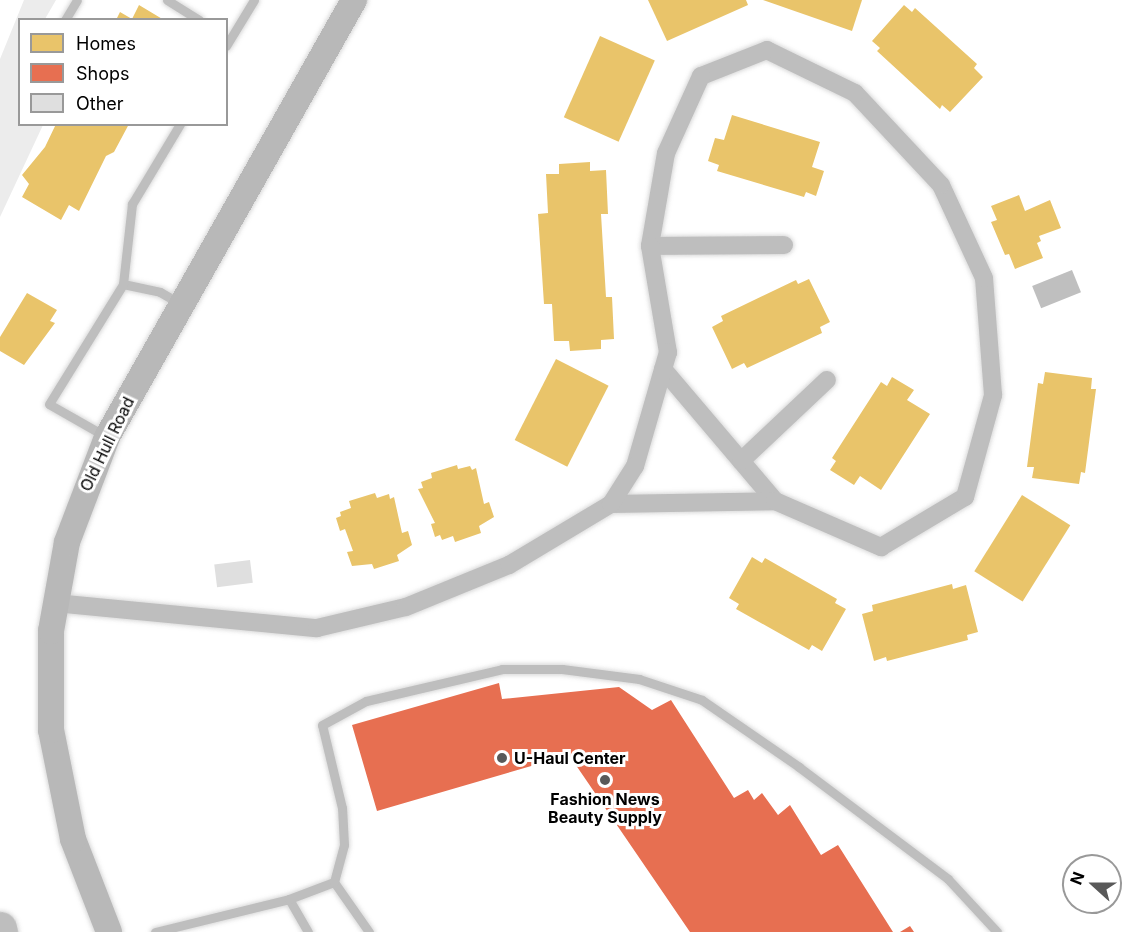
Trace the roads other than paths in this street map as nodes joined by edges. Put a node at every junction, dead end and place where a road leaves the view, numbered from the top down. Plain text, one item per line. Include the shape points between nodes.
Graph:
1 (77, 0) edge
2 (167, 0) edge
3 (254, 0) edge
4 (354, 0) edge
5 (66, 18) edge
6 (196, 18) edge
7 (228, 40) edge
8 (179, 126) edge
9 (784, 245) dead end
10 (650, 246) junction
11 (123, 284) junction
12 (181, 304) junction
13 (663, 369) junction
14 (827, 380) dead end
15 (107, 437) junction
16 (741, 460) junction
17 (775, 501) junction
18 (611, 504) junction
19 (55, 603) junction
20 (334, 882) junction
21 (289, 899) junction
22 (109, 932) edge
23 (155, 932) edge
24 (308, 932) edge
25 (369, 932) edge
26 (997, 932) edge

1 - 5 lane
2 - 6 lane
3 - 7 lane
4 - 12 main road, Old Hull Road
8 - 11 lane via 132,204
9 - 10 street
10 - 13 street via 668,352
10 - 17 street via 666,153 701,76 767,50 855,93 941,185 984,278 985,290 993,395 965,497 881,547
11 - 12 lane via 160,292
11 - 15 lane via 49,404
12 - 15 main road, Old Hull Road
13 - 16 street
13 - 18 street via 635,466
14 - 16 street
15 - 19 main road, Old Hull Road via 75,515
16 - 17 street
17 - 18 street
18 - 19 street via 509,566 406,607 317,628
19 - 22 main road, Old Hull Road via 49,695 55,757 73,839
20 - 21 lane
20 - 25 lane
20 - 26 lane via 344,845 342,808 322,725 366,701 502,669 562,669 639,679 702,700 948,879
21 - 23 lane
21 - 24 lane

